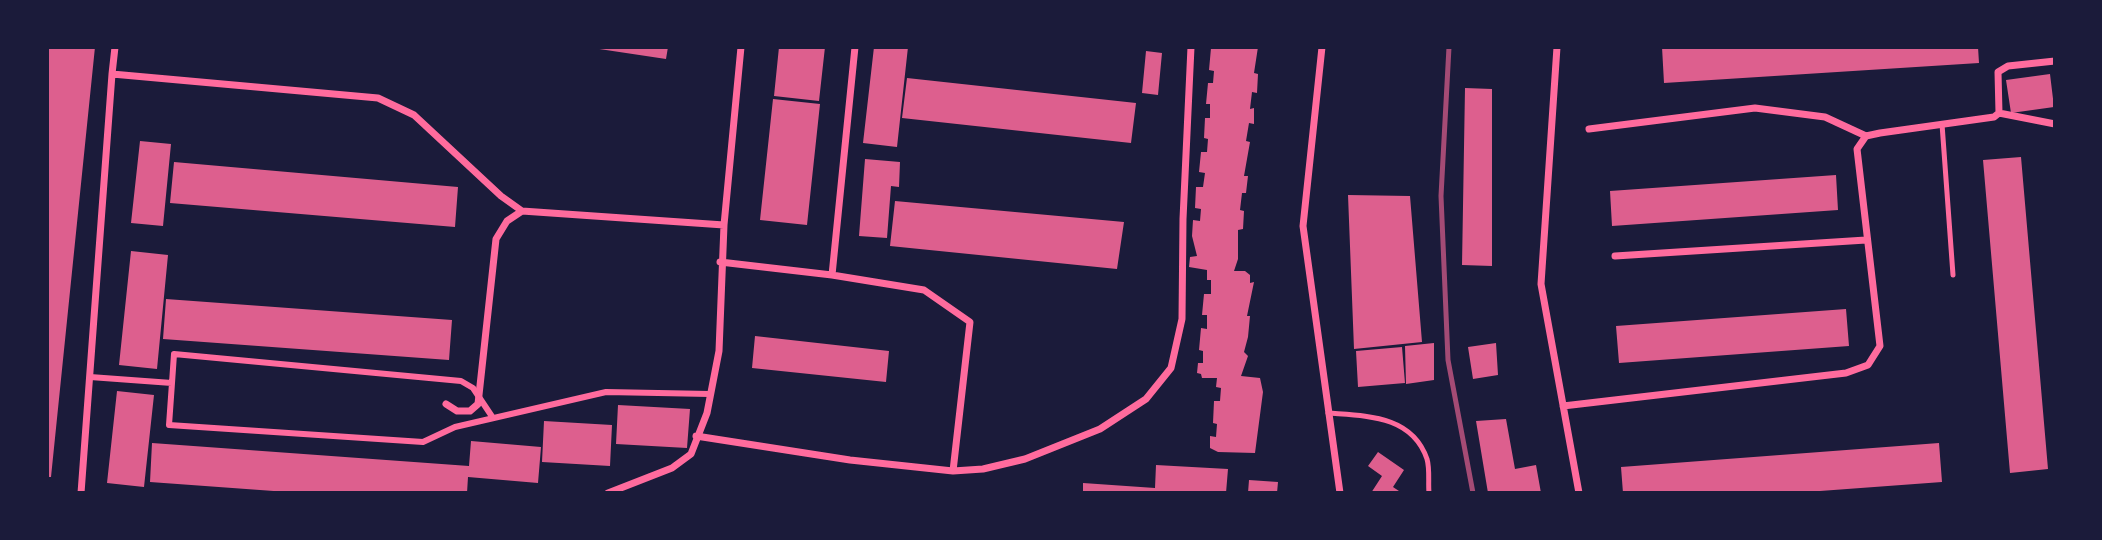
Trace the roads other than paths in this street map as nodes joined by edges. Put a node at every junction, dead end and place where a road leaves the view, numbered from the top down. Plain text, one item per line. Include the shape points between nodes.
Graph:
1 (115, 47) edge
2 (741, 47) edge
3 (855, 47) edge
4 (1191, 47) edge
5 (1322, 47) edge
6 (1557, 47) edge
7 (2055, 61) edge
8 (112, 74) junction
9 (1999, 113) junction
10 (1942, 124) junction
11 (2055, 124) edge
12 (1589, 128) dead end
13 (1866, 136) junction
14 (522, 211) junction
15 (724, 225) junction
16 (1866, 240) junction
17 (1615, 256) dead end
18 (720, 262) junction
19 (832, 275) junction
20 (1953, 275) dead end
21 (90, 377) junction
22 (172, 383) junction
23 (710, 394) junction
24 (479, 397) junction
25 (446, 404) dead end
26 (1563, 406) junction
27 (1328, 413) junction
28 (494, 418) junction
29 (696, 436) junction
30 (953, 471) junction
31 (81, 493) edge
32 (608, 493) edge
33 (1340, 493) edge
34 (1429, 493) edge
35 (1579, 493) edge

1 - 8 street
2 - 15 street
3 - 19 street
4 - 30 street via 1182,319 1171,368 1146,399 1100,429 1025,459
5 - 27 street via 1303,226
6 - 26 street via 1541,284
7 - 9 street via 2008,66 1998,72
8 - 14 street via 378,98 414,115
8 - 21 street
9 - 10 street
9 - 11 street
10 - 13 street
10 - 20 lane
12 - 13 street via 1755,108 1825,117
13 - 16 street via 1857,149
14 - 15 street
14 - 24 street via 507,220 496,239
15 - 18 street
16 - 17 street
16 - 26 street via 1880,346 1868,365 1846,373
18 - 19 street
18 - 23 street via 719,351
19 - 30 street via 924,290 970,322
21 - 22 street
21 - 31 street
22 - 24 street via 174,354 461,381
22 - 28 street via 169,425 423,442 455,427
23 - 28 street via 606,392
23 - 29 street
24 - 25 street via 470,411 457,411
24 - 28 street
26 - 35 street
27 - 33 street
27 - 34 lane via 1381,418 1411,431 1427,460
29 - 30 street
29 - 32 street via 691,454 672,468

